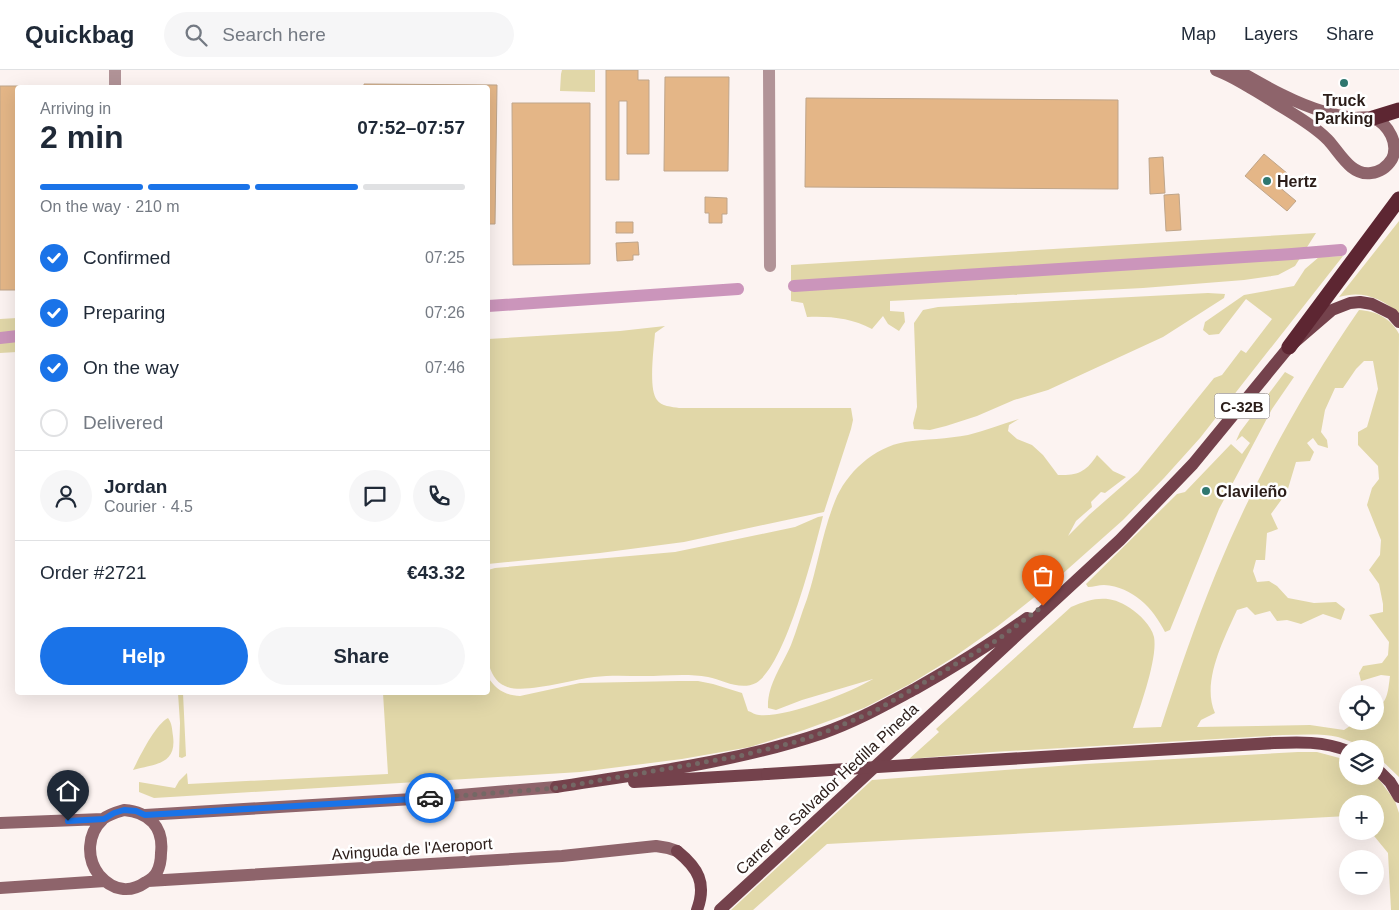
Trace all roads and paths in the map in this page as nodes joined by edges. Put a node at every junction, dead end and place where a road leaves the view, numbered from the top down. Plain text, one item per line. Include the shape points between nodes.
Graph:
1 (115, 70) edge
2 (769, 70) edge
3 (1216, 70) edge
4 (1236, 70) edge
5 (115, 85) edge
6 (1399, 110) edge
7 (1373, 118) junction
8 (1399, 199) edge
9 (770, 266) dead end
10 (1399, 322) edge
11 (1289, 347) junction
12 (1074, 584) junction
13 (1339, 748) edge
14 (1384, 776) edge
15 (556, 788) junction
16 (1399, 797) edge
17 (145, 815) junction
18 (104, 819) junction
19 (0, 823) edge
20 (677, 851) joint
21 (104, 881) junction
22 (148, 881) junction
23 (0, 888) edge
24 (697, 910) edge
25 (720, 910) edge

1 - 5 street
2 - 9 street
3 - 7 street via 1308,123 1353,169 1367,174 1388,165 1394,149 1389,132
4 - 7 street via 1309,107 1349,117
6 - 7 highway
8 - 11 highway, C-32B
10 - 11 main road, C-32B via 1392,314 1372,304 1350,303 1332,310
11 - 12 main road, Carrer de Salvador Hedilla Pineda / C-32B via 1193,464
12 - 15 main road via 997,640 945,672 875,711 825,732 740,756
12 - 25 main road, Carrer de Salvador Hedilla Pineda
13 - 15 main road, bridge via 1303,742 1274,743
14 - 16 main road
15 - 17 street via 413,800
17 - 18 street via 124,810
17 - 22 street via 155,824 162,849 156,873
18 - 19 street
18 - 21 street via 91,839 90,850 92,863
20 - 22 street, Avinguda de l'Aeroport via 656,846 562,856
20 - 24 main road via 688,860 699,877 701,893
21 - 22 street, Avinguda de l'Aeroport via 114,888 127,890
21 - 23 street, Avinguda de l'Aeroport

